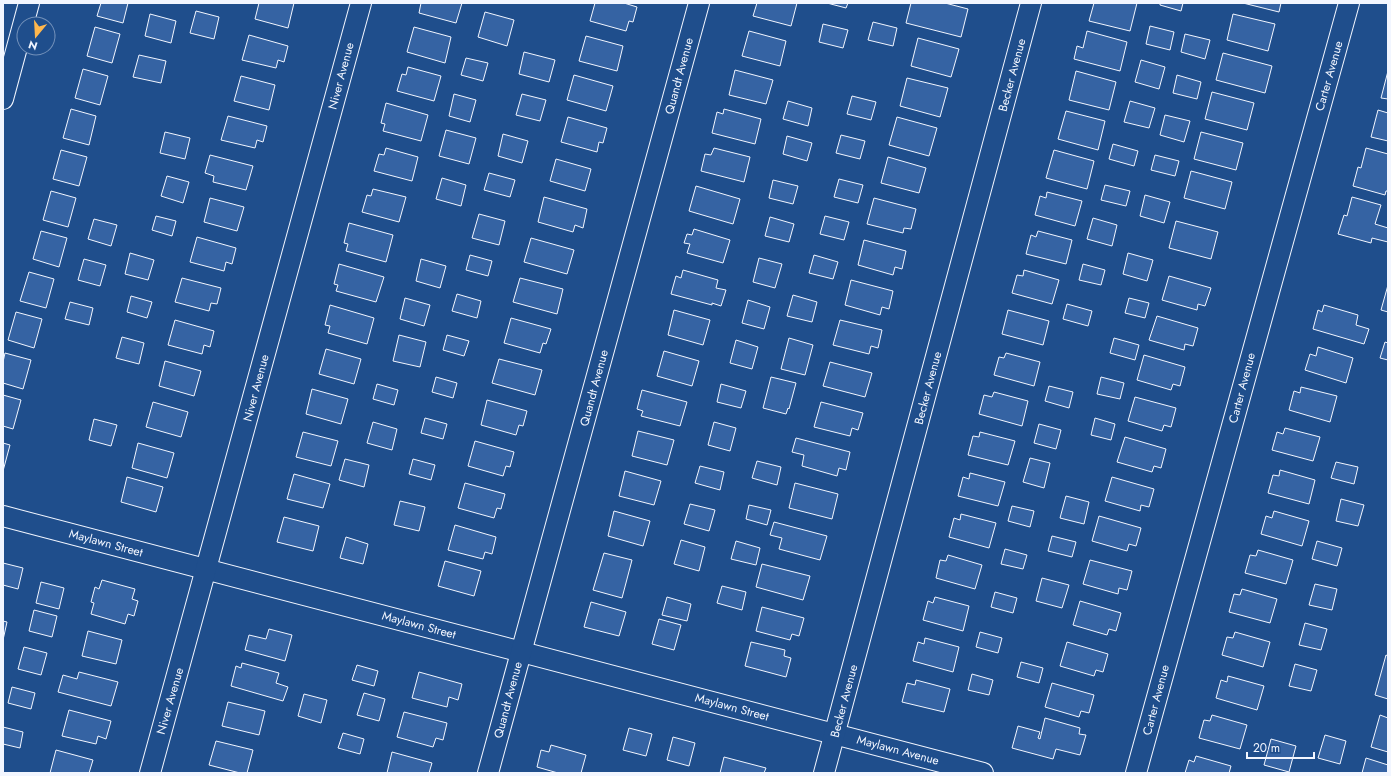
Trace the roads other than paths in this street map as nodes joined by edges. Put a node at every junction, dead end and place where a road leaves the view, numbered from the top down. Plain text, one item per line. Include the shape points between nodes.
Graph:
1 (29, 3) edge
2 (361, 3) edge
3 (699, 3) edge
4 (1031, 3) edge
5 (1349, 3) edge
6 (3, 100) edge
7 (3, 516) edge
8 (206, 569) junction
9 (521, 652) junction
10 (835, 734) junction
11 (150, 773) edge
12 (488, 773) edge
13 (824, 773) edge
14 (984, 773) edge
15 (1136, 773) edge

1 - 6 street
2 - 8 street, Niver Avenue
3 - 9 street, Quandt Avenue
4 - 10 street, Becker Avenue
5 - 15 street, Carter Avenue
7 - 8 street, Maylawn Street
8 - 9 street, Maylawn Street
8 - 11 street, Niver Avenue
9 - 10 street, Maylawn Street
9 - 12 street, Quandt Avenue
10 - 13 street, Becker Avenue
10 - 14 street, Maylawn Avenue

